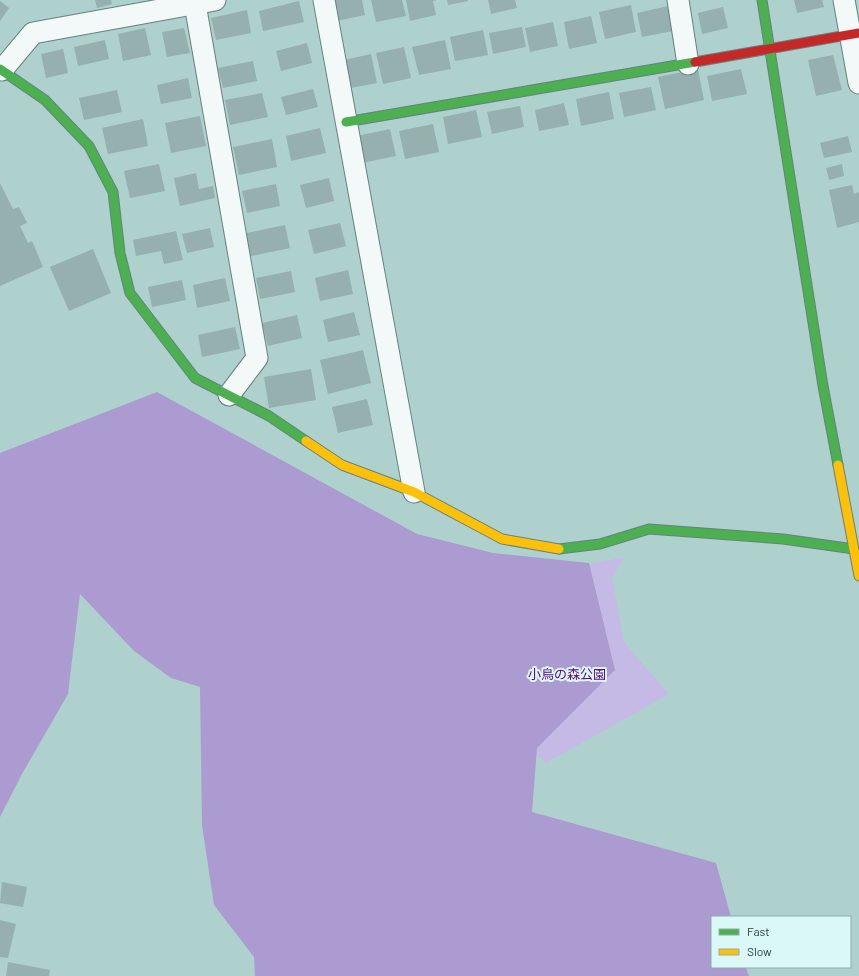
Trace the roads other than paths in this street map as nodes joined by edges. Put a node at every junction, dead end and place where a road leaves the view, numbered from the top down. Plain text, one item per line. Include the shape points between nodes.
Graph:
1 (324, 0) edge
2 (678, 0) edge
3 (762, 0) edge
4 (844, 0) edge
5 (205, 2) edge
6 (855, 35) edge
7 (771, 50) junction
8 (688, 64) junction
9 (1, 70) edge
10 (859, 83) edge
11 (346, 122) junction
12 (229, 395) junction
13 (414, 492) junction
14 (854, 549) junction
15 (859, 576) edge

1 - 11 street
2 - 8 street
3 - 7 street
4 - 6 street
5 - 9 street via 33,33
5 - 12 street via 256,358
6 - 7 street
6 - 10 street
7 - 8 street
7 - 14 street via 823,386
8 - 11 street
9 - 12 street via 45,100 89,146 114,192 120,253 130,293 195,378
11 - 13 street
12 - 13 street via 269,416 342,465
13 - 14 street via 502,539 563,550 600,544 649,529 776,538
14 - 15 street

